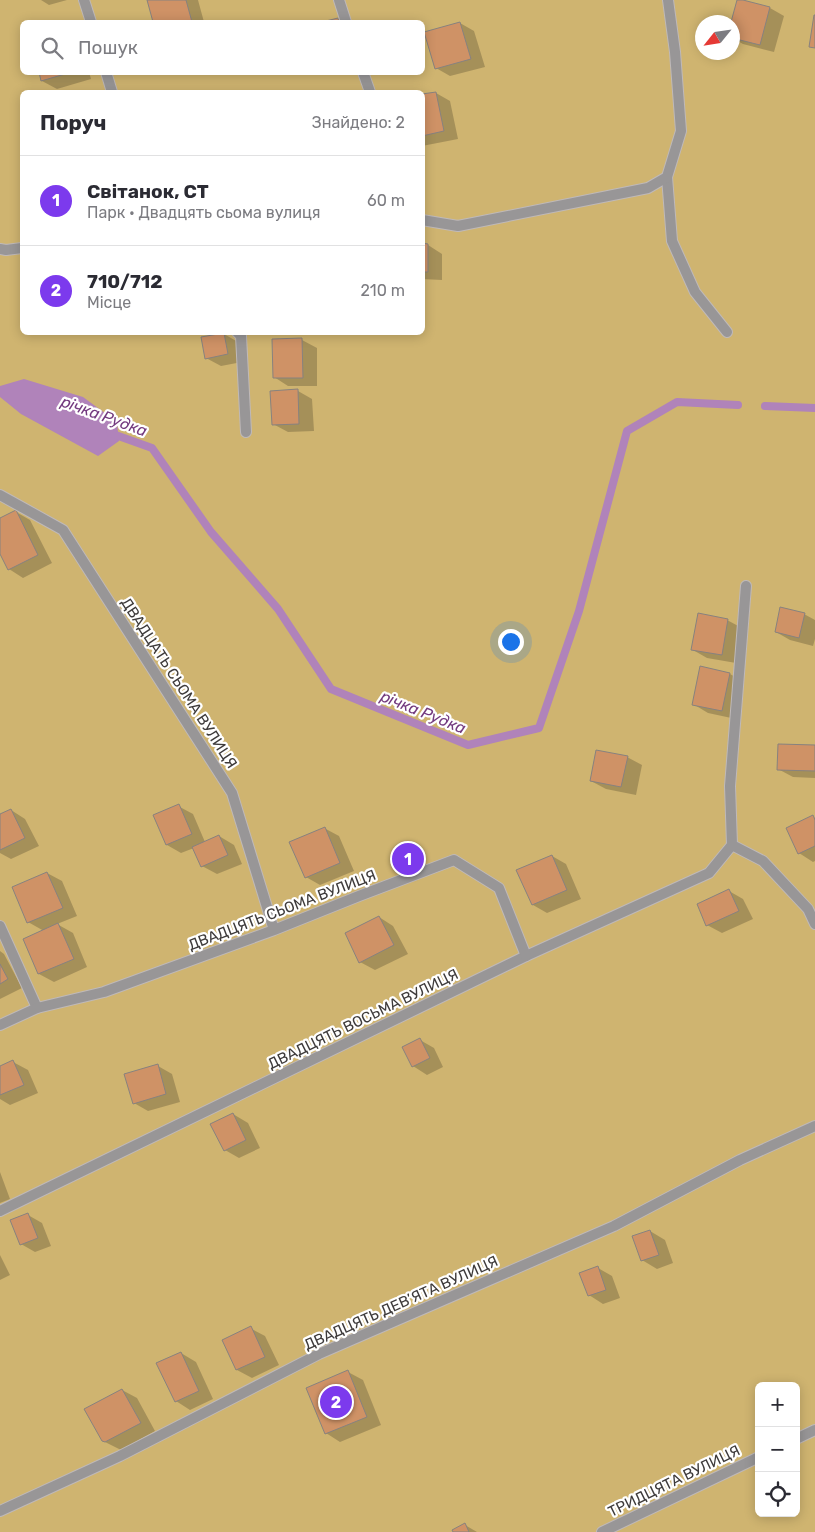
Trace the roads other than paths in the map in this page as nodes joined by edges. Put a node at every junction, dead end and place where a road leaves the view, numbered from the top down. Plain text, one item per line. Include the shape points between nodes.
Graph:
1 (84, 0) edge
2 (339, 0) edge
3 (668, 0) edge
4 (90, 20) edge
5 (345, 20) edge
6 (107, 75) edge
7 (364, 75) edge
8 (111, 90) edge
9 (369, 90) edge
10 (667, 177) junction
11 (425, 220) edge
12 (20, 248) edge
13 (0, 249) edge
14 (727, 332) dead end
15 (240, 335) edge
16 (246, 432) dead end
17 (0, 495) edge
18 (746, 586) dead end
19 (732, 845) junction
20 (815, 924) edge
21 (0, 926) edge
22 (274, 930) junction
23 (526, 956) junction
24 (37, 1008) junction
25 (0, 1025) edge
26 (815, 1126) edge
27 (0, 1211) edge
28 (815, 1430) edge
29 (800, 1437) edge
30 (755, 1459) edge
31 (0, 1511) edge
32 (602, 1532) edge

1 - 4 street
2 - 5 street
3 - 10 street via 681,131
6 - 8 street
7 - 9 street
10 - 11 street via 648,188 458,226
10 - 14 street via 672,241 694,292
12 - 13 street
15 - 16 street
17 - 22 street, ДВАДЦАТЬ СЬОМА ВУЛИЦЯ via 63,530 232,793
18 - 19 street via 730,786
19 - 20 street via 763,861 808,909
19 - 23 street, ДВАДЦЯТЬ ВОСЬМА ВУЛИЦЯ via 709,873
21 - 24 street
22 - 23 street, ДВАДЦЯТЬ СЬОМА ВУЛИЦЯ via 454,860 499,888
22 - 24 street, ДВАДЦЯТЬ СЬОМА ВУЛИЦЯ via 104,992
23 - 27 street, ДВАДЦЯТЬ ВОСЬМА ВУЛИЦЯ
24 - 25 street, ДВАДЦЯТЬ СЬОМА ВУЛИЦЯ
26 - 31 street, ДВАДЦЯТЬ ДЕВ’ЯТА ВУЛИЦЯ via 740,1160 614,1226 319,1354 120,1456
28 - 29 street
30 - 32 street, ТРИДЦЯТА ВУЛИЦЯ

